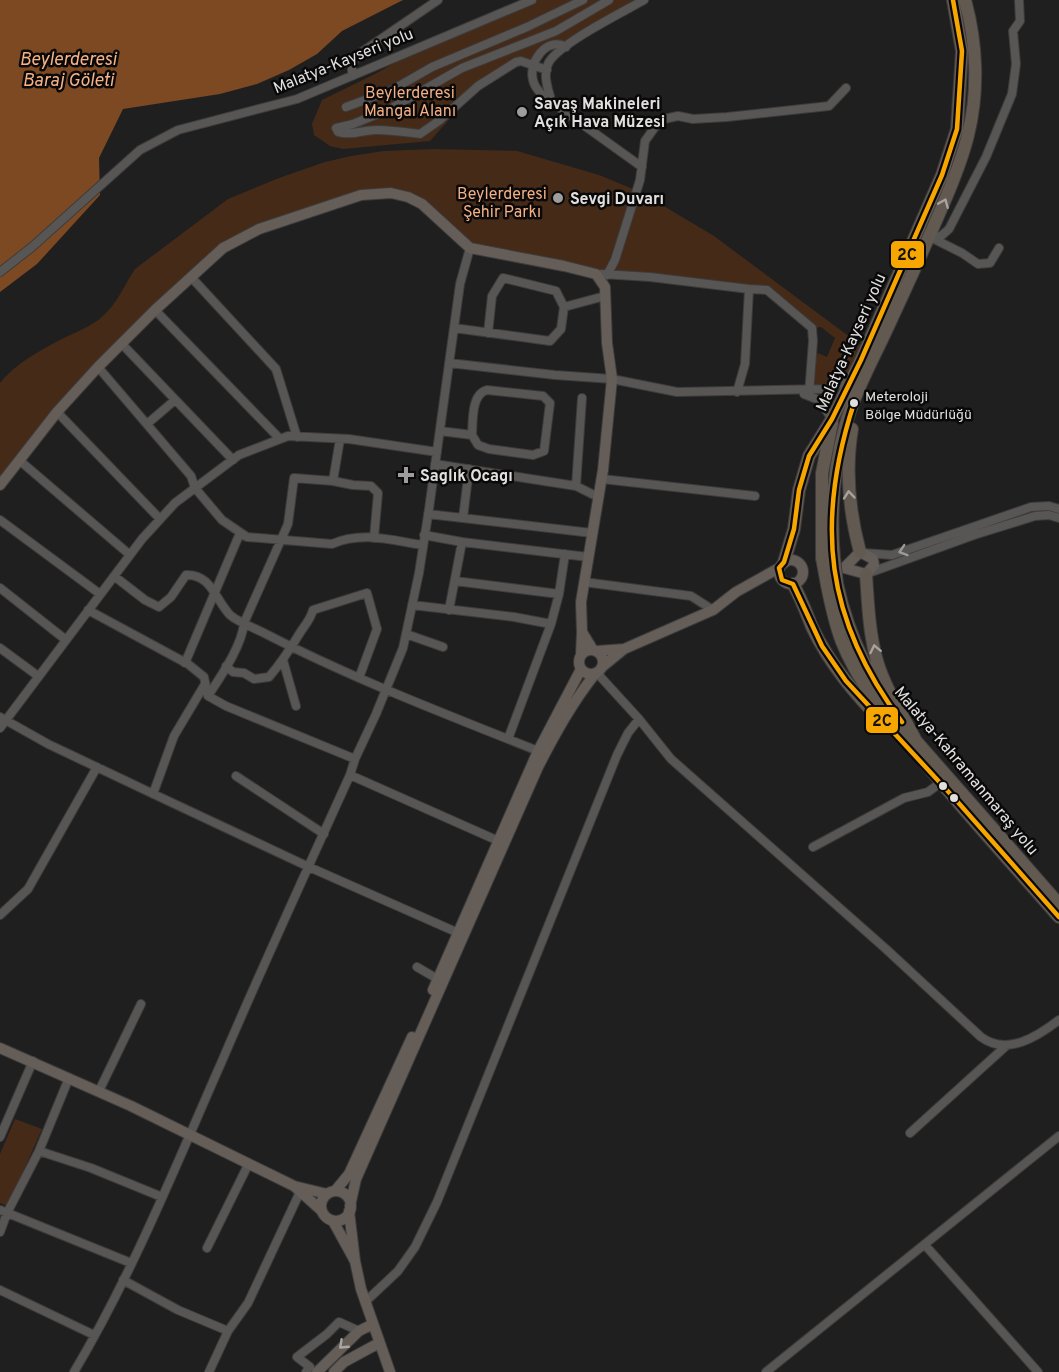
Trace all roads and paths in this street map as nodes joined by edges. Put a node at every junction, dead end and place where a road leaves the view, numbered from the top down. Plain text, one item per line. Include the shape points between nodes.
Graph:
1 (438, 0) edge
2 (532, 0) edge
3 (584, 0) edge
4 (609, 0) edge
5 (953, 0) edge
6 (965, 0) edge
7 (1019, 0) edge
8 (638, 1) edge
9 (566, 47) junction
10 (533, 65) junction
11 (547, 70) junction
12 (352, 76) junction
13 (846, 88) dead end
14 (551, 100) junction
15 (346, 107) dead end
16 (642, 167) junction
17 (930, 237) junction
18 (470, 248) junction
19 (999, 248) dead end
20 (0, 272) edge
21 (602, 274) junction
22 (191, 277) junction
23 (749, 289) junction
24 (605, 296) junction
25 (564, 307) junction
26 (154, 310) junction
27 (454, 328) junction
28 (880, 330) junction
29 (488, 333) junction
30 (121, 343) junction
31 (866, 362) junction
32 (449, 363) junction
33 (98, 367) junction
34 (612, 379) junction
35 (850, 381) junction
36 (858, 391) junction
37 (737, 392) junction
38 (809, 392) junction
39 (582, 398) dead end
40 (175, 400) junction
41 (57, 412) junction
42 (832, 419) junction
43 (147, 424) junction
44 (440, 431) junction
45 (472, 435) junction
46 (297, 436) junction
47 (280, 439) junction
48 (340, 439) junction
49 (437, 452) junction
50 (232, 459) junction
51 (19, 460) junction
52 (435, 464) junction
53 (469, 470) junction
54 (602, 479) junction
55 (333, 481) junction
56 (0, 485) edge
57 (576, 486) junction
58 (195, 488) junction
59 (755, 496) dead end
60 (598, 498) junction
61 (1059, 509) edge
62 (428, 514) junction
63 (463, 518) junction
64 (1059, 518) edge
65 (160, 519) junction
66 (0, 520) edge
67 (592, 532) junction
68 (240, 533) junction
69 (424, 535) junction
70 (374, 538) junction
71 (280, 542) junction
72 (462, 542) junction
73 (422, 545) junction
74 (860, 552) junction
75 (566, 554) junction
76 (130, 555) junction
77 (588, 558) junction
78 (828, 558) junction
79 (782, 565) junction
80 (815, 571) dead end
81 (804, 572) junction
82 (866, 574) junction
83 (114, 576) junction
84 (205, 579) junction
85 (221, 579) junction
86 (455, 581) junction
87 (760, 581) junction
88 (584, 582) junction
89 (788, 582) junction
90 (832, 585) junction
91 (0, 588) edge
92 (215, 592) junction
93 (100, 594) junction
94 (559, 594) junction
95 (412, 605) junction
96 (88, 610) junction
97 (449, 610) junction
98 (712, 610) junction
99 (244, 623) junction
100 (551, 624) junction
101 (582, 632) junction
102 (406, 634) junction
103 (66, 640) junction
104 (293, 647) junction
105 (443, 647) dead end
106 (0, 648) edge
107 (624, 649) junction
108 (595, 651) junction
109 (581, 655) junction
110 (283, 660) junction
111 (185, 663) junction
112 (226, 666) junction
113 (580, 669) junction
114 (598, 672) junction
115 (39, 676) junction
116 (359, 678) junction
117 (205, 684) junction
118 (386, 690) junction
119 (208, 696) junction
120 (296, 706) dead end
121 (639, 719) junction
122 (2, 722) edge
123 (508, 739) junction
124 (916, 741) junction
125 (541, 752) junction
126 (355, 759) junction
127 (97, 767) junction
128 (350, 775) junction
129 (236, 776) dead end
130 (940, 783) junction
131 (153, 794) junction
132 (324, 834) junction
133 (500, 842) junction
134 (813, 847) dead end
135 (309, 867) junction
136 (1059, 902) edge
137 (0, 915) edge
138 (1059, 917) edge
139 (461, 934) junction
140 (417, 967) dead end
141 (441, 981) junction
142 (141, 1004) dead end
143 (1059, 1020) edge
144 (1006, 1046) junction
145 (0, 1048) edge
146 (33, 1061) junction
147 (69, 1078) junction
148 (99, 1091) junction
149 (910, 1133) dead end
150 (191, 1135) junction
151 (1059, 1136) edge
152 (0, 1137) edge
153 (39, 1150) junction
154 (249, 1163) junction
155 (297, 1189) junction
156 (331, 1192) junction
157 (162, 1197) junction
158 (350, 1209) junction
159 (4, 1211) edge
160 (322, 1211) junction
161 (333, 1221) junction
162 (0, 1232) edge
163 (925, 1245) junction
164 (207, 1248) dead end
165 (355, 1261) junction
166 (131, 1263) junction
167 (123, 1280) junction
168 (0, 1290) edge
169 (365, 1302) junction
170 (373, 1324) junction
171 (228, 1331) junction
172 (359, 1331) junction
173 (94, 1335) junction
174 (380, 1343) junction
175 (74, 1372) edge
176 (209, 1372) edge
177 (306, 1372) edge
178 (317, 1372) edge
179 (334, 1372) edge
180 (390, 1372) edge
181 (766, 1372) edge
182 (1038, 1372) edge

1 - 12 street via 359,54 352,64
2 - 12 street, Malatya-Kayseri yolu
3 - 15 street via 432,67 392,90
4 - 10 street via 556,31 463,68 390,109 336,128 345,134 386,130 420,134 497,73 516,62
5 - 28 highway, Malatya-Kayseri yolu via 962,51 957,129
17 -> 6 highway via 953,181 973,105 975,67
7 - 17 street via 1020,21 1013,31 1016,64 1012,94 1001,124 949,229 941,236
8 - 9 street
9 - 10 street via 553,44 543,50
9 - 11 street via 555,54
10 - 11 street
10 - 14 street via 536,88
11 - 14 street
12 - 20 street, Malatya-Kayseri yolu via 297,99 178,130 140,150
13 - 16 street via 829,106 664,119 645,141
14 - 16 street
16 - 21 street via 618,253
17 - 19 street via 978,264 990,263
17 - 28 highway
18 - 21 main road
18 - 22 main road via 422,204 399,195 376,193 342,200 259,229 223,248
18 - 27 street
21 - 23 street
21 - 24 main road
22 - 26 main road
22 - 46 street via 276,369
23 - 37 street via 745,364
23 - 38 street via 767,290 812,328
24 - 25 street
24 - 34 main road
25 - 29 street via 561,329 550,341
25 - 29 street via 556,291 503,278 492,296
26 - 30 main road
26 - 47 street
27 - 29 street
27 - 32 street
28 - 31 highway, Malatya-Kayseri yolu
30 - 33 main road
30 - 40 street
31 - 35 highway, Malatya-Kayseri yolu
31 - 36 highway
32 - 34 street
32 - 44 street
33 - 41 main road
33 - 43 street
34 - 37 street via 677,392
34 - 54 main road
35 - 38 street
35 - 42 highway, Malatya-Kayseri yolu
74 -> 36 highway via 848,488
36 - 78 highway via 845,426 834,478
37 - 38 street
38 - 42 street
39 - 57 street
40 - 43 street
40 - 50 street
41 - 51 main road
41 - 65 street
42 - 78 highway, Malatya-Kayseri yolu via 822,473
42 - 79 highway via 809,456
43 - 58 street via 191,476
44 - 45 street
44 - 49 street
45 - 45 street via 481,392 543,396 550,403 544,451 533,455 489,449 478,445
46 - 47 street
46 - 48 street
47 - 50 street
48 - 49 street
48 - 55 street
49 - 52 street
50 - 58 street
51 - 56 main road
51 - 76 street
52 - 53 street
52 - 62 street
53 - 57 street
53 - 63 street
54 - 59 street
54 - 60 main road
55 - 70 street via 371,486 378,493
55 - 71 street via 294,478 288,524
57 - 60 street
58 - 65 street
58 - 68 street via 222,520
60 - 67 main road
61 -> 74 street via 1031,507 892,555
62 - 63 street
62 - 69 street
63 - 67 street
64 - 82 street via 1035,516
65 - 76 street
66 - 93 street
67 - 77 main road
68 - 71 street
68 - 85 street
69 - 72 street
69 - 73 street
70 - 71 street via 361,536 332,544
70 - 73 street
71 - 99 street
72 - 75 street
72 - 86 street
73 - 95 street
74 - 82 main road via 873,559 874,565
74 - 82 main road via 843,568
75 - 77 street
75 - 94 street
76 - 83 street
77 - 88 main road
78 - 90 highway, Malatya-Kayseri yolu, bridge
79 - 81 main road via 791,559 798,561
79 - 87 main road
79 - 89 main road
80 - 81 main road
81 - 89 main road via 801,580
124 -> 82 highway via 878,662
83 - 84 street via 159,607 186,575 196,574
83 - 93 street
84 - 85 street
84 - 92 street
85 - 92 street
86 - 94 street
86 - 97 street
87 - 89 main road
87 - 98 main road
88 - 98 street via 692,596
88 - 101 main road
89 - 130 highway via 855,694
90 - 124 highway, Malatya-Kahramanmaraş yolu via 860,657 881,694
90 - 130 highway, Malatya-Kayseri yolu via 834,617 852,662 879,705
91 - 103 street
92 - 99 street via 231,616
92 - 111 street
93 - 96 street
94 - 100 street
95 - 97 street
95 - 102 street
96 - 103 street
96 - 111 street
97 - 100 street
98 - 107 main road
99 - 104 street
99 - 112 street
100 - 123 street
101 - 108 main road
101 - 109 main road
102 - 105 street
102 - 118 street
103 - 115 street
104 - 110 street
104 - 116 street
104 - 116 street via 313,610 367,593 377,629
106 - 115 street
107 - 108 main road
107 - 114 main road
108 - 109 main road
108 - 114 main road via 603,657
109 - 113 main road
110 - 112 street via 269,677 254,679
110 - 120 street
111 - 117 street via 204,676
112 - 119 street
113 - 114 main road via 587,674
113 - 125 main road
114 - 121 street
114 - 125 main road
115 - 122 street
116 - 118 street
117 - 119 street
117 - 131 street via 174,736
118 - 123 street
118 - 126 street
119 - 126 street
121 - 144 street via 671,759 886,948 972,1031 988,1043
121 - 169 street via 617,755 437,1202 398,1271
122 - 127 street
123 - 125 street
124 - 136 highway, Malatya-Kahramanmaraş yolu
125 - 133 main road
126 - 128 street
127 - 131 street
127 - 137 street via 28,889
128 - 132 street
128 - 133 street
129 - 132 street
130 - 134 street
130 - 138 highway, Malatya-Kayseri yolu
131 - 135 street
132 - 135 street
133 - 139 main road
135 - 139 street
135 - 150 street
139 - 141 main road
140 - 141 street
141 - 156 main road via 349,1174
141 - 158 main road via 356,1179
142 - 148 street
143 - 144 street via 1032,1039
144 - 149 street
145 - 146 main road
146 - 147 main road
146 - 152 street
147 - 148 main road
147 - 153 street
148 - 150 main road
150 - 154 main road
150 - 157 street
151 - 163 street
153 - 157 street
153 - 159 street
154 - 155 main road
154 - 164 street
155 - 156 main road
155 - 160 main road
155 - 171 street via 248,1304
156 - 158 main road via 345,1195
156 - 160 main road via 321,1202
157 - 166 street
158 - 161 main road via 342,1220
158 - 165 main road
159 - 162 street
159 - 166 street
160 - 161 main road
161 - 165 main road
163 - 181 street
163 - 182 street
165 - 169 main road
166 - 167 street
167 - 171 street
167 - 173 street
168 - 173 street
169 - 170 main road
170 - 172 main road
170 - 174 main road
171 - 176 street
172 - 177 street via 339,1322 297,1357 310,1367
172 -> 178 main road
173 - 175 street
174 - 179 main road
174 - 180 main road

